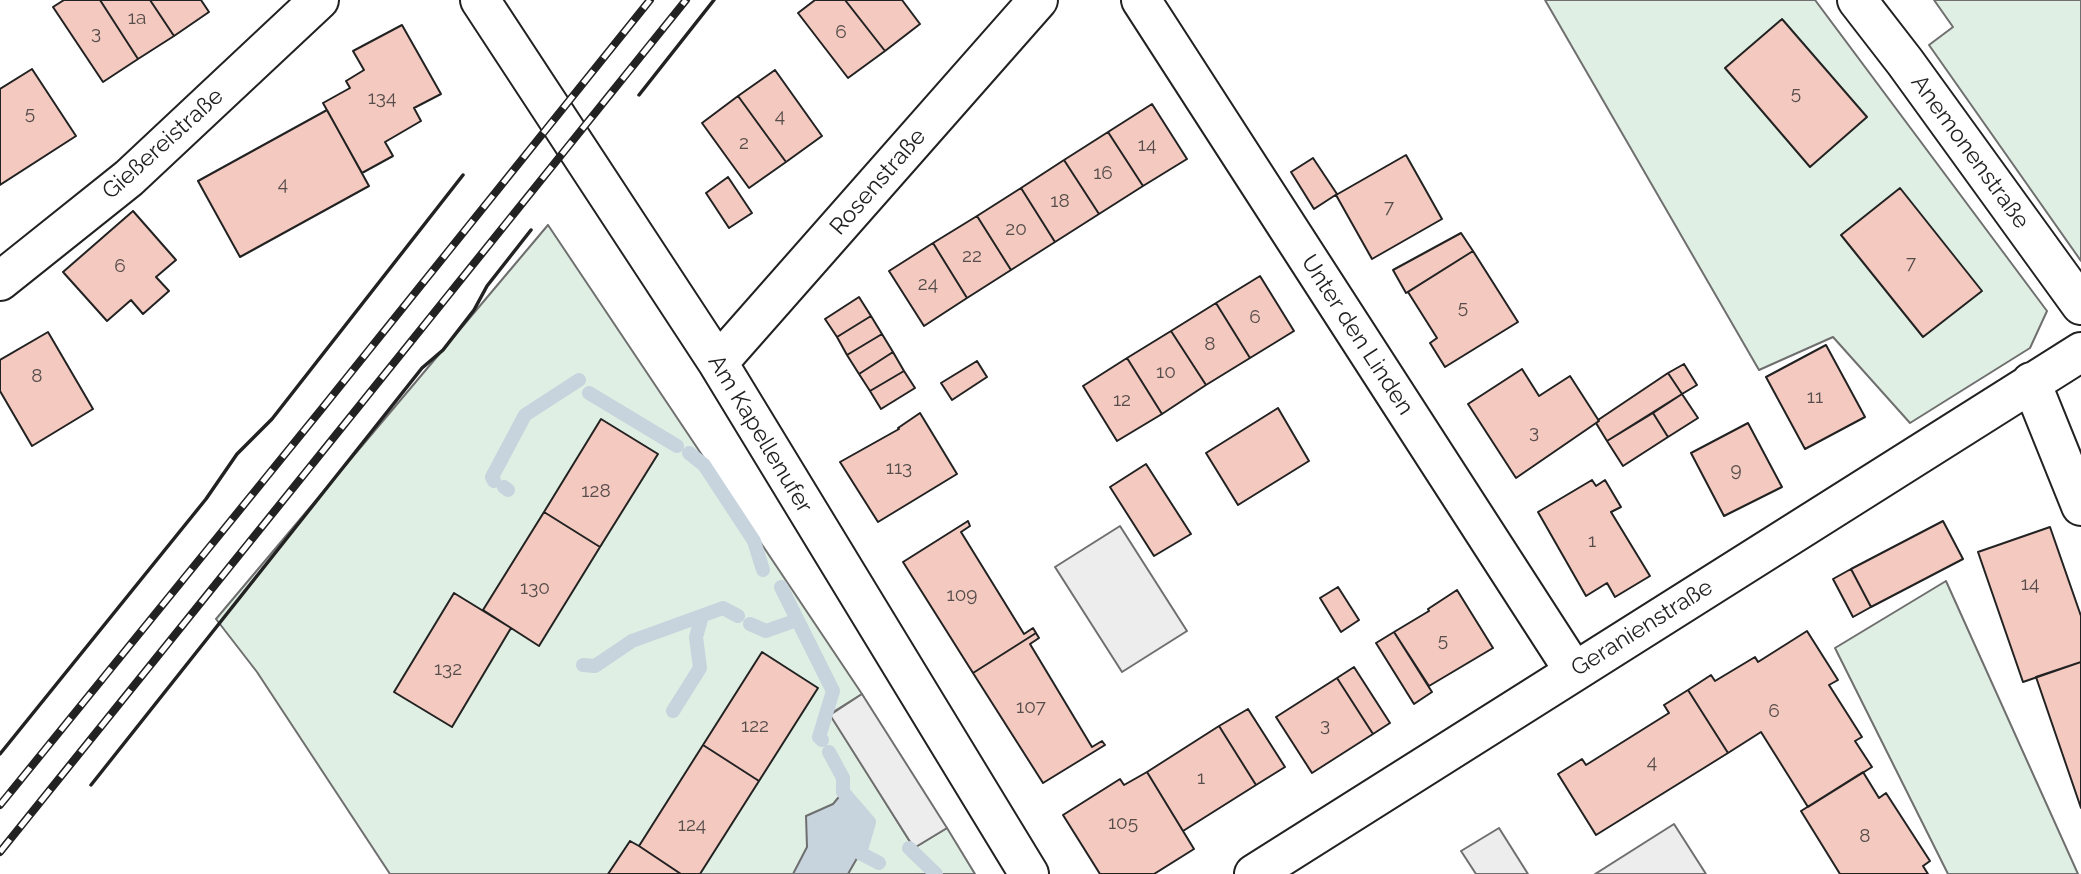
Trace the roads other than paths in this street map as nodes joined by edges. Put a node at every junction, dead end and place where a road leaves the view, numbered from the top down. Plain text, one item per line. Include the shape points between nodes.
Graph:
1 (319, 0) edge
2 (480, 0) edge
3 (1038, 0) edge
4 (1140, 0) edge
5 (1857, 0) edge
6 (0, 281) edge
7 (2081, 305) edge
8 (2081, 352) edge
9 (718, 363) junction
10 (2031, 382) junction
11 (2081, 506) edge
12 (1574, 671) junction
13 (1029, 874) edge
14 (1254, 874) edge

1 - 6 street, Gießereistraße via 129,178
2 - 9 street, Am Kapellenufer
3 - 9 street, Rosenstraße
4 - 12 street, Unter den Linden
5 - 7 street, Anemonenstraße
8 - 10 street, Geranienstraße
9 - 13 street, Am Kapellenufer
10 - 11 street
10 - 12 street, Geranienstraße
12 - 14 street, Geranienstraße

